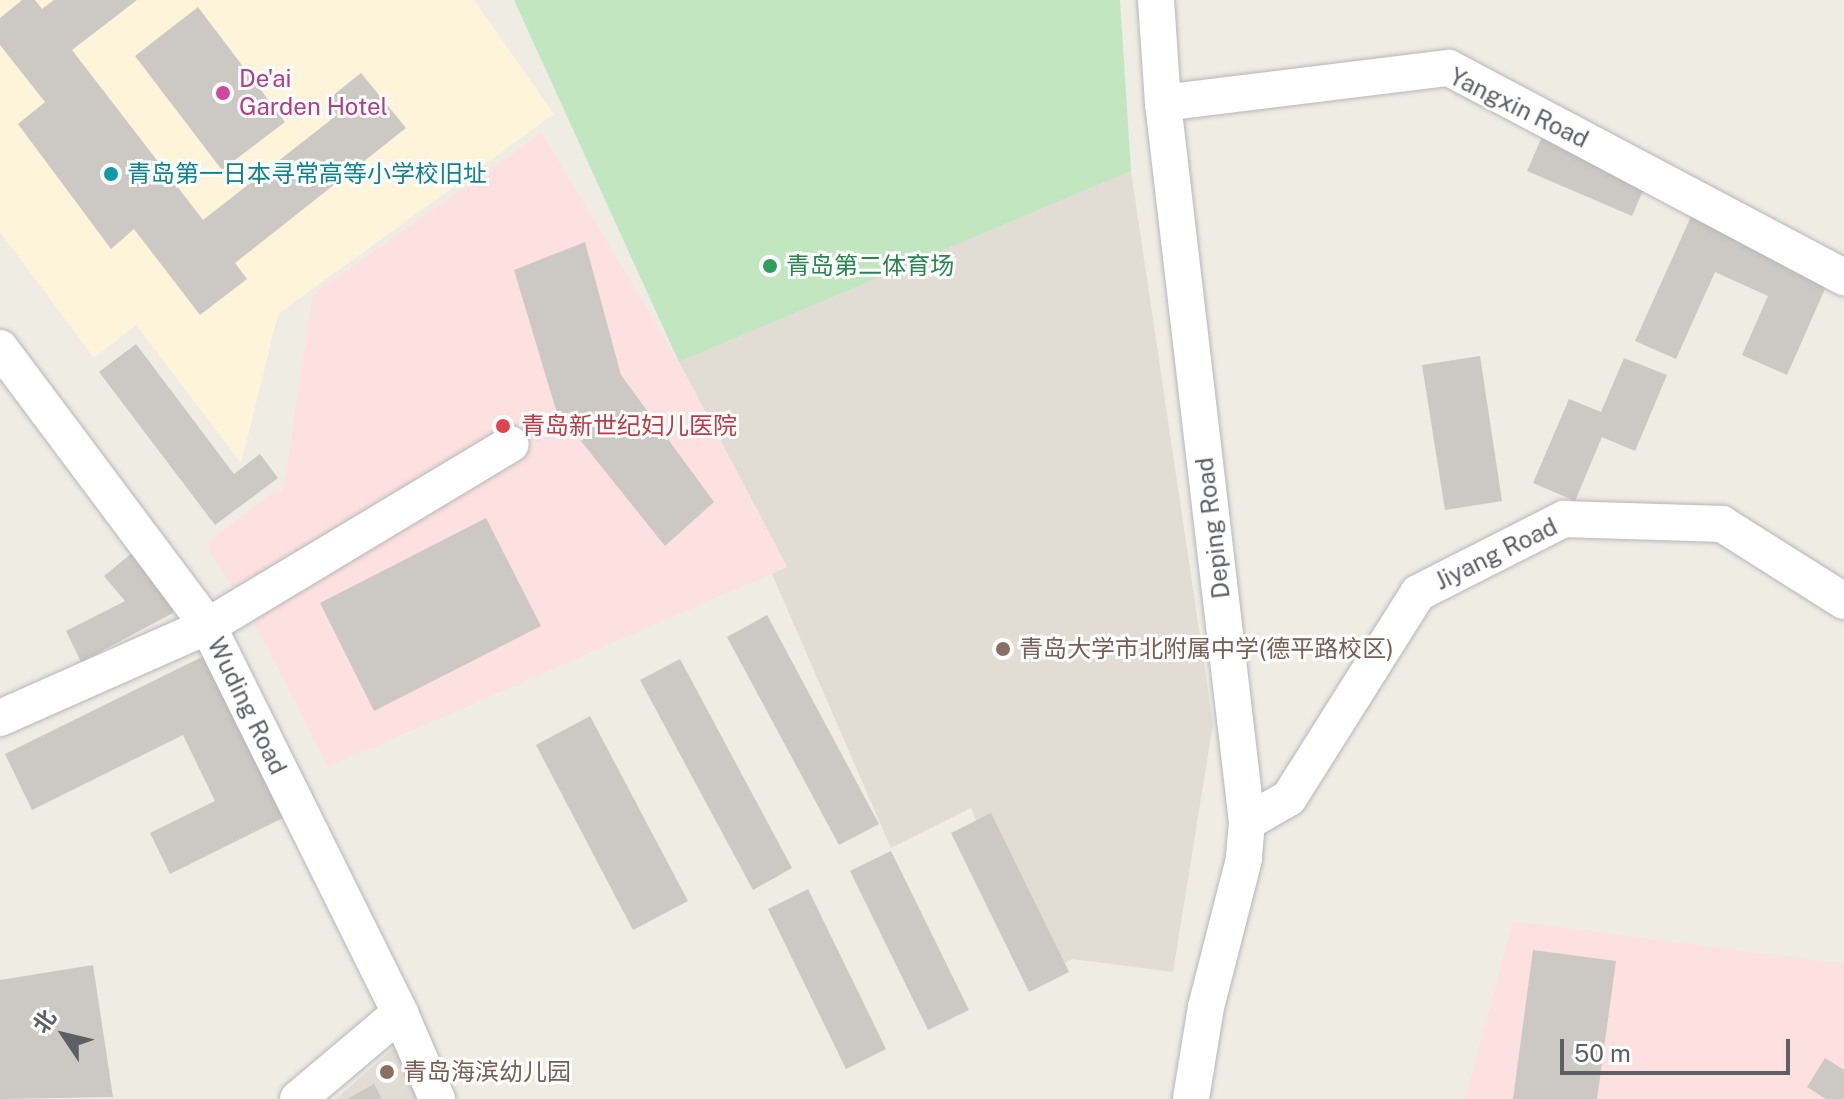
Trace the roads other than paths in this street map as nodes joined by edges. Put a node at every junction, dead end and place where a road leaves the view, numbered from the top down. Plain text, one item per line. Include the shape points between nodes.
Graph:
1 (1156, 0) edge
2 (1163, 103) junction
3 (1844, 277) edge
4 (0, 348) edge
5 (511, 444) dead end
6 (1844, 601) edge
7 (208, 626) junction
8 (0, 718) edge
9 (1247, 822) junction
10 (400, 1013) junction
11 (298, 1099) edge
12 (437, 1099) edge
13 (1191, 1099) edge

1 - 2 street, Deping Road
2 - 3 street, Yangxin Road via 1449,68
2 - 9 street, Deping Road
4 - 7 street, Wuding Road
5 - 7 street
6 - 9 street, Jiyang Road via 1722,524 1564,519 1418,593 1289,798
7 - 8 street
7 - 10 street, Wuding Road
9 - 13 street, Deping Road via 1244,859 1206,1007
10 - 11 street
10 - 12 street, Wuding Road

